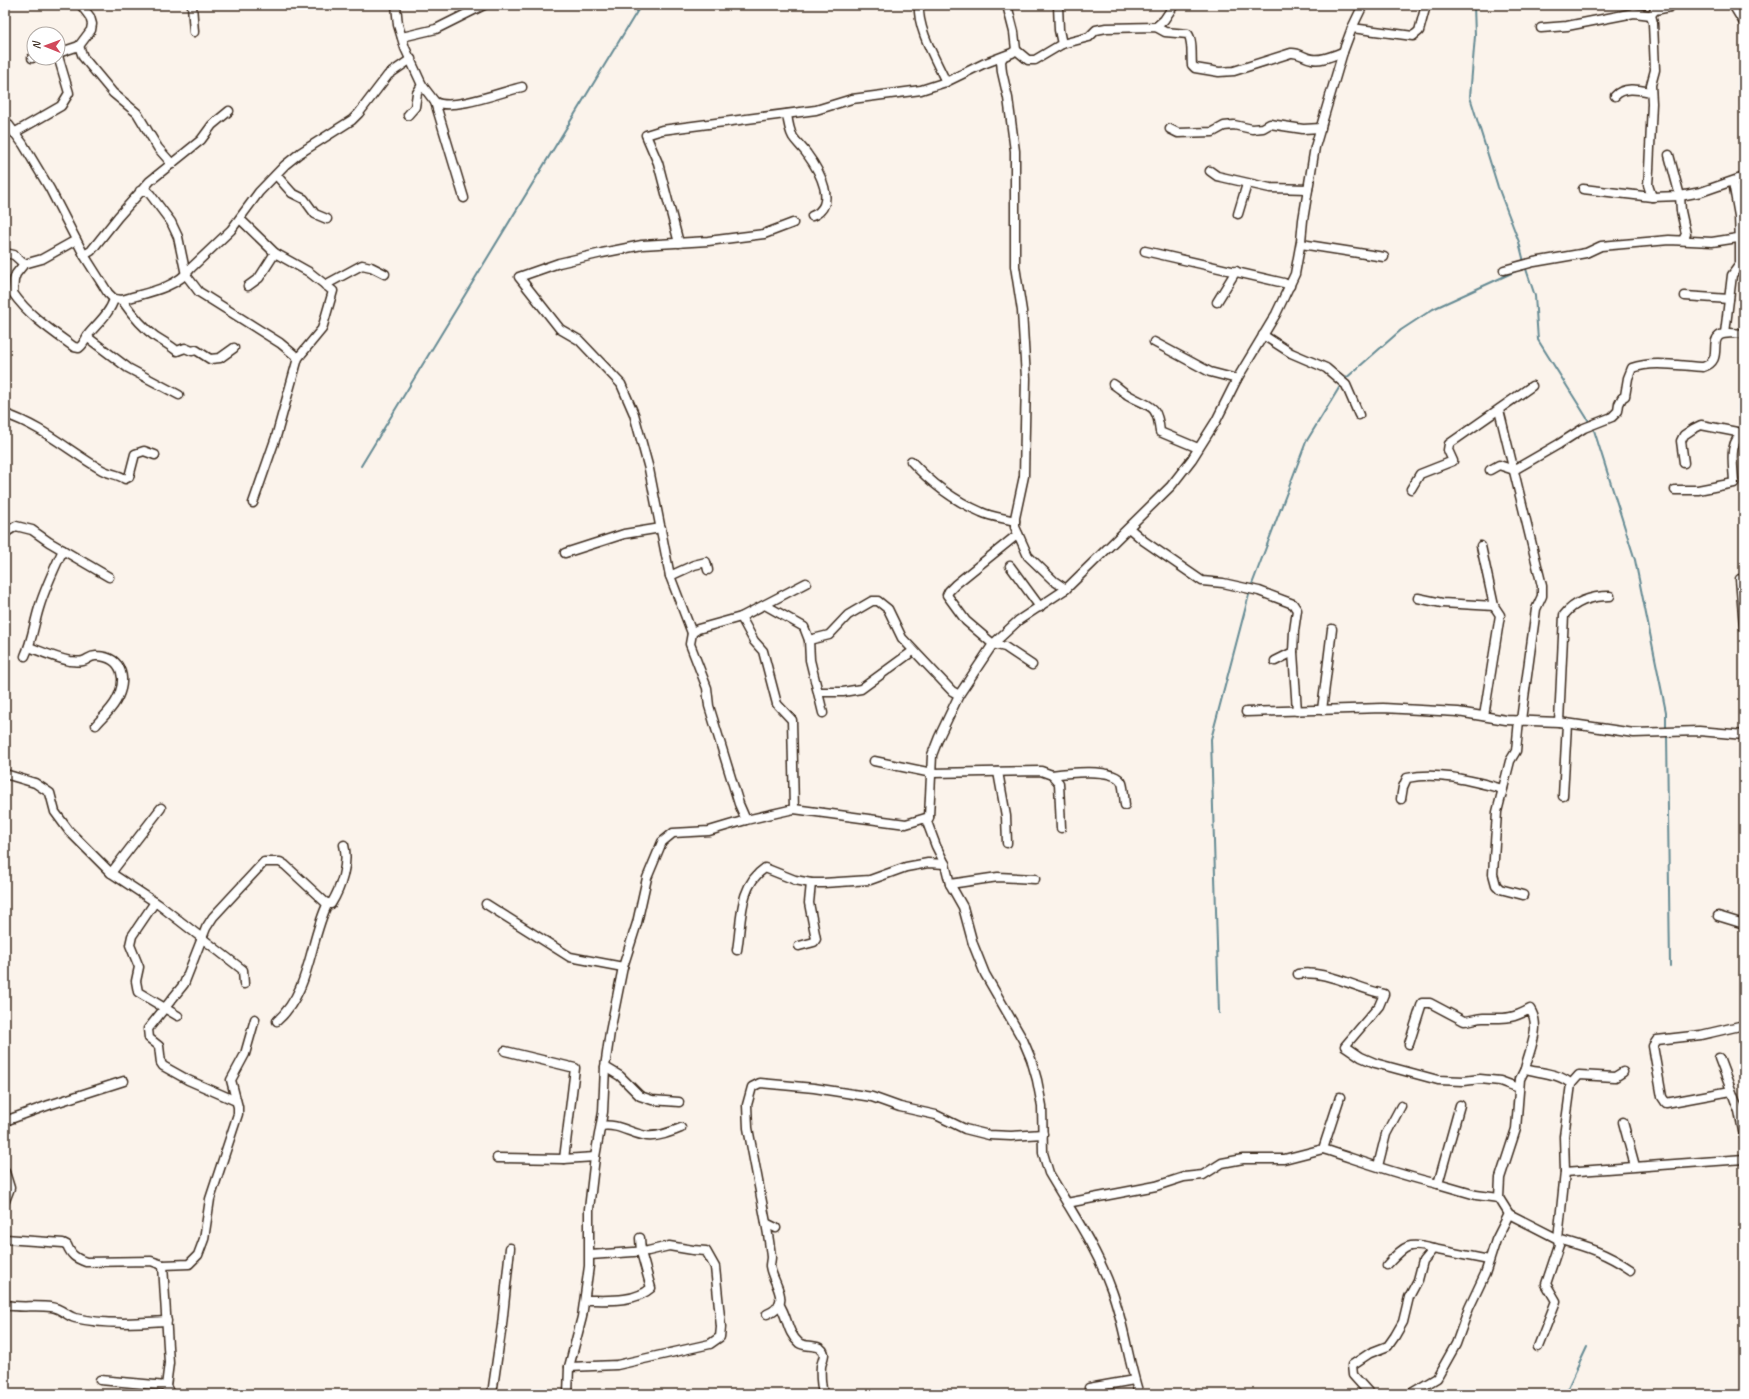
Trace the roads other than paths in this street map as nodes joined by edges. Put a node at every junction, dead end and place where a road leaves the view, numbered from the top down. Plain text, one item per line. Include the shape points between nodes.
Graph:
1 (81, 5) edge
2 (192, 5) edge
3 (396, 5) edge
4 (484, 5) edge
5 (919, 5) edge
6 (1007, 5) edge
7 (1058, 5) edge
8 (1174, 5) edge
9 (1363, 5) edge
10 (1426, 5) edge
11 (1733, 5) edge
12 (1670, 8) dead end
13 (1651, 15) junction
14 (1744, 23) edge
15 (1156, 27) junction
16 (1352, 28) junction
17 (1541, 28) dead end
18 (194, 32) dead end
19 (402, 37) junction
20 (1062, 44) junction
21 (79, 46) junction
22 (66, 50) edge
23 (1016, 50) junction
24 (1343, 52) junction
25 (1003, 57) junction
26 (411, 59) junction
27 (61, 66) edge
28 (946, 82) junction
29 (422, 85) junction
30 (522, 87) dead end
31 (1651, 92) junction
32 (1615, 96) dead end
33 (435, 102) junction
34 (229, 111) dead end
35 (787, 114) junction
36 (408, 115) dead end
37 (5, 120) edge
38 (1321, 128) junction
39 (1170, 129) dead end
40 (14, 132) junction
41 (1669, 155) dead end
42 (172, 164) junction
43 (1210, 171) dead end
44 (276, 175) junction
45 (1744, 178) edge
46 (1733, 182) junction
47 (1247, 184) junction
48 (1308, 189) junction
49 (1583, 189) dead end
50 (140, 191) junction
51 (1680, 196) junction
52 (1652, 197) junction
53 (464, 198) dead end
54 (1238, 214) dead end
55 (812, 216) dead end
56 (240, 219) junction
57 (327, 219) dead end
58 (793, 223) dead end
59 (1742, 237) edge
60 (76, 240) junction
61 (1683, 240) junction
62 (679, 243) junction
63 (1301, 244) junction
64 (1145, 251) dead end
65 (5, 253) edge
66 (275, 253) junction
67 (84, 255) junction
68 (1384, 257) dead end
69 (24, 264) junction
70 (1504, 270) dead end
71 (1236, 271) junction
72 (385, 274) dead end
73 (186, 275) junction
74 (325, 285) junction
75 (248, 286) dead end
76 (1290, 286) junction
77 (1685, 296) dead end
78 (118, 299) junction
79 (1729, 299) junction
80 (1217, 302) dead end
81 (1725, 334) junction
82 (1744, 334) edge
83 (1263, 335) junction
84 (87, 337) junction
85 (1154, 342) dead end
86 (234, 348) dead end
87 (298, 358) junction
88 (1237, 379) junction
89 (1112, 384) dead end
90 (1532, 386) dead end
91 (179, 395) dead end
92 (1499, 410) junction
93 (5, 414) edge
94 (1359, 415) dead end
95 (1743, 433) edge
96 (1198, 448) junction
97 (155, 455) dead end
98 (911, 461) dead end
99 (1684, 463) dead end
100 (1490, 470) dead end
101 (1514, 470) junction
102 (1411, 489) dead end
103 (1675, 490) dead end
104 (253, 503) dead end
105 (1015, 521) junction
106 (662, 528) junction
107 (1129, 528) junction
108 (5, 533) edge
109 (1018, 534) junction
110 (1482, 546) dead end
111 (63, 550) junction
112 (565, 553) dead end
113 (1010, 566) dead end
114 (708, 570) dead end
115 (670, 576) junction
116 (109, 577) dead end
117 (1740, 579) dead end
118 (806, 583) dead end
119 (1066, 589) junction
120 (1610, 596) dead end
121 (1418, 598) dead end
122 (765, 605) junction
123 (1494, 606) junction
124 (1040, 607) junction
125 (742, 616) junction
126 (1744, 627) edge
127 (1332, 629) dead end
128 (692, 633) junction
129 (808, 640) junction
130 (993, 644) junction
131 (29, 647) junction
132 (913, 651) junction
133 (1293, 652) junction
134 (25, 656) dead end
135 (1275, 661) dead end
136 (1032, 665) dead end
137 (818, 692) junction
138 (959, 695) junction
139 (1322, 710) junction
140 (1297, 711) junction
141 (823, 712) dead end
142 (1246, 712) dead end
143 (1484, 716) junction
144 (1520, 720) junction
145 (1559, 722) junction
146 (1567, 724) junction
147 (96, 725) dead end
148 (1744, 736) edge
149 (874, 761) dead end
150 (998, 772) junction
151 (5, 774) edge
152 (932, 774) junction
153 (1052, 775) junction
154 (1503, 789) junction
155 (1563, 796) dead end
156 (1401, 799) dead end
157 (1125, 805) dead end
158 (160, 808) dead end
159 (794, 810) junction
160 (929, 817) junction
161 (746, 820) junction
162 (1061, 828) dead end
163 (1007, 843) dead end
164 (344, 845) dead end
165 (945, 864) junction
166 (111, 873) junction
167 (1035, 879) dead end
168 (811, 883) junction
169 (950, 884) junction
170 (1523, 895) dead end
171 (155, 902) junction
172 (328, 903) junction
173 (486, 904) dead end
174 (1718, 916) dead end
175 (1744, 924) edge
176 (203, 937) junction
177 (799, 946) dead end
178 (737, 950) dead end
179 (623, 967) junction
180 (1298, 974) dead end
181 (244, 984) dead end
182 (166, 1008) junction
183 (178, 1016) dead end
184 (255, 1018) dead end
185 (277, 1021) dead end
186 (1744, 1025) edge
187 (1409, 1044) dead end
188 (505, 1051) dead end
189 (1719, 1058) dead end
190 (606, 1068) junction
191 (1525, 1069) junction
192 (1623, 1072) dead end
193 (124, 1081) dead end
194 (1571, 1084) junction
195 (1520, 1088) junction
196 (1731, 1091) junction
197 (1340, 1098) dead end
198 (236, 1101) junction
199 (679, 1102) dead end
200 (1460, 1105) dead end
201 (1401, 1106) dead end
202 (5, 1121) edge
203 (1623, 1122) dead end
204 (601, 1126) junction
205 (682, 1128) dead end
206 (1043, 1134) junction
207 (1744, 1136) edge
208 (1323, 1149) junction
209 (595, 1157) junction
210 (497, 1158) dead end
211 (564, 1159) junction
212 (1744, 1159) edge
213 (1378, 1166) junction
214 (1635, 1166) junction
215 (5, 1172) edge
216 (1565, 1172) junction
217 (1438, 1184) junction
218 (1499, 1198) junction
219 (5, 1201) edge
220 (1067, 1203) junction
221 (1509, 1214) junction
222 (766, 1223) junction
223 (776, 1228) dead end
224 (640, 1238) dead end
225 (5, 1239) edge
226 (1558, 1239) junction
227 (510, 1248) dead end
228 (1433, 1249) junction
229 (641, 1252) junction
230 (590, 1255) junction
231 (1489, 1260) junction
232 (163, 1265) junction
233 (1387, 1266) dead end
234 (1631, 1270) dead end
235 (585, 1300) junction
236 (779, 1304) junction
237 (5, 1305) edge
238 (767, 1314) dead end
239 (167, 1321) junction
240 (1538, 1347) dead end
241 (569, 1367) junction
242 (100, 1380) dead end
243 (1134, 1380) junction
244 (166, 1386) junction
245 (1089, 1388) dead end
246 (170, 1394) edge
247 (492, 1394) edge
248 (568, 1394) edge
249 (823, 1394) edge
250 (1139, 1394) edge
251 (1370, 1394) edge
252 (1410, 1394) edge

1 - 21 street via 92,24 91,30
2 - 18 street
3 - 19 street
4 - 19 street via 436,29
5 - 28 street via 926,39
6 - 23 street
7 - 20 street
8 - 15 street
9 - 16 street
10 - 16 street via 1419,31 1413,36
11 - 14 street
12 - 13 street via 1655,10
13 - 17 street via 1634,13 1567,26
13 - 31 street via 1655,70
15 - 20 street via 1106,28 1096,30 1089,37
15 - 24 street via 1165,32 1188,34 1192,65 1219,72 1234,72 1291,52 1312,60 1321,60
16 - 24 street
19 - 26 street
20 - 23 street via 1035,60 1028,60
21 - 22 street
21 - 42 street via 83,58 113,93 137,113 158,148
23 - 25 street
24 - 38 street
25 - 28 street
25 - 105 street via 1002,72 1015,151 1015,266 1022,311 1026,378 1024,476
26 - 29 street
26 - 44 street via 388,75 352,120 300,153
27 - 40 street via 69,93 61,106
28 - 35 street via 921,90 852,99 816,110
29 - 33 street
29 - 36 street via 417,93 415,107
30 - 33 street via 460,104 445,105
31 - 32 street via 1623,90
31 - 52 street via 1648,185
33 - 53 street
34 - 42 street via 201,140
35 - 55 street via 789,128 824,185 825,205 820,214
35 - 62 street via 662,130 646,135 658,163
37 - 40 street
38 - 39 street via 1303,129 1270,124 1252,129 1234,125 1213,132 1178,133
38 - 48 street
40 - 60 street via 50,189
41 - 51 street
42 - 50 street
43 - 47 street via 1217,176
44 - 56 street via 259,192
44 - 57 street via 292,193 304,200 315,214
45 - 46 street
46 - 51 street
46 - 59 street
47 - 48 street via 1270,188
47 - 54 street
48 - 63 street
49 - 52 street
50 - 67 street via 91,251
50 - 73 street via 147,191 171,222 179,241
51 - 52 street
51 - 61 street via 1686,234
56 - 66 street
56 - 73 street
58 - 62 street via 764,234
59 - 61 street via 1712,242
59 - 79 street via 1740,264 1732,275
60 - 67 street
60 - 69 street via 42,259
61 - 70 street via 1601,246 1586,253
62 - 106 street via 642,245 602,253 559,263 519,277 560,329 578,340 621,384 634,414
63 - 68 street
63 - 76 street
64 - 71 street
65 - 69 street via 14,254
66 - 74 street via 309,272
66 - 75 street via 259,278
67 - 78 street via 108,294
69 - 84 street via 16,274 12,292 21,304 74,347 83,345
71 - 76 street
71 - 80 street
72 - 74 street via 362,265
73 - 78 street via 168,286
73 - 87 street via 199,292 280,343
74 - 87 street via 333,292 322,329
76 - 83 street
77 - 79 street
78 - 84 street
78 - 86 street via 156,337 177,351 185,348 196,350 210,359 220,358
79 - 81 street
81 - 82 street
81 - 101 street via 1717,338 1714,360 1708,366 1657,365 1632,368 1618,412 1584,428
83 - 88 street
83 - 94 street via 1291,353 1326,368 1346,385
84 - 91 street via 128,368
85 - 88 street via 1210,372
87 - 104 street via 276,436
88 - 96 street via 1216,421
89 - 96 street via 1152,406 1159,418 1160,432
90 - 92 street
92 - 101 street
92 - 102 street via 1450,444 1448,450 1453,462 1420,474
93 - 97 street via 58,440 102,470 125,479 129,477 134,454 144,451
95 - 99 street via 1701,425 1693,429 1684,435 1681,441
95 - 103 street via 1734,442 1734,483 1698,490
96 - 107 street via 1171,486
98 - 105 street via 926,478 982,513
100 - 101 street via 1499,465
101 - 144 street via 1542,591 1536,609
105 - 109 street
106 - 112 street via 624,534
106 - 115 street
107 - 119 street
107 - 133 street via 1202,581 1259,591 1293,604 1297,610
108 - 111 street via 19,526 32,530
109 - 119 street via 1028,556
109 - 130 street via 947,594 966,621
110 - 123 street
111 - 116 street
111 - 131 street via 43,595
113 - 124 street
114 - 115 street via 706,562 694,564
115 - 128 street
117 - 126 street
118 - 122 street
119 - 124 street
120 - 145 street via 1586,598 1574,604 1564,615
121 - 123 street via 1442,603
122 - 125 street
122 - 129 street via 804,627
123 - 143 street via 1500,615
124 - 130 street via 1019,620
125 - 128 street
125 - 159 street via 754,641 763,651 777,704 792,720
127 - 139 street
128 - 161 street via 690,644 707,688 709,706
129 - 132 street via 829,635 848,615 872,601 878,601 888,609 902,638
129 - 137 street
130 - 136 street via 1005,647
130 - 138 street
131 - 134 street
131 - 147 street via 71,661 83,661 90,656 97,656 115,662 121,670 120,691 115,702
132 - 137 street via 861,689
132 - 138 street
133 - 135 street
133 - 140 street
137 - 141 street
138 - 152 street via 932,755
139 - 140 street
139 - 143 street via 1383,708
140 - 142 street
143 - 144 street
144 - 145 street
144 - 154 street via 1516,751 1510,761
145 - 146 street
146 - 148 street via 1634,732 1699,731
146 - 155 street
149 - 152 street
150 - 152 street
150 - 153 street via 1041,771
150 - 163 street via 1006,816
151 - 166 street via 35,783 50,793 56,812 69,831
152 - 160 street
153 - 157 street via 1085,771 1116,776 1122,782
153 - 162 street via 1059,783
154 - 156 street via 1458,778 1427,774 1407,778
154 - 170 street via 1496,821 1494,880 1500,889
158 - 166 street
159 - 160 street via 906,824
159 - 161 street
160 - 165 street via 927,822
161 - 179 street via 709,832 673,833 662,842 647,878 637,923
164 - 172 street via 344,867 336,895 331,904
165 - 168 street via 906,866 864,881
165 - 169 street
166 - 171 street
167 - 169 street via 998,877
168 - 177 street via 809,903 816,939 814,942
168 - 178 street via 785,877 765,868 758,873 751,880 743,903
169 - 206 street via 963,907 973,944 985,974 1023,1040 1031,1059 1042,1106
171 - 176 street
171 - 182 street via 132,936 130,945 139,967 136,981 138,992
172 - 176 street via 285,865 280,862 264,862 213,917
172 - 185 street via 294,1002
173 - 179 street via 570,957
174 - 175 street
176 - 181 street via 243,970
176 - 182 street via 184,984
179 - 190 street via 610,1032
180 - 195 street via 1323,976 1384,994 1379,1006 1345,1046 1361,1057 1375,1064 1438,1080 1500,1080
182 - 183 street
182 - 198 street via 148,1029 149,1038 159,1046 163,1066
184 - 198 street via 245,1054 231,1080
186 - 196 street via 1701,1035 1657,1040 1653,1046 1662,1097 1666,1103
187 - 191 street via 1422,1003 1439,1007 1464,1021 1483,1018 1503,1019 1530,1009 1535,1022
188 - 211 street via 575,1068
189 - 196 street
190 - 199 street via 620,1076 640,1096 652,1100
190 - 204 street
191 - 194 street via 1557,1076
191 - 195 street via 1520,1079
192 - 194 street via 1615,1077 1579,1075
193 - 202 street
194 - 216 street via 1564,1136
195 - 218 street via 1516,1129 1500,1178
196 - 207 street via 1739,1111
197 - 208 street
198 - 232 street via 238,1114 210,1199 204,1239 198,1255 189,1264
200 - 217 street
201 - 213 street via 1386,1134
203 - 214 street
204 - 205 street via 609,1124 646,1136 660,1135
204 - 209 street
206 - 220 street via 1045,1163
206 - 222 street via 989,1135 965,1129 936,1115 900,1107 872,1097 760,1083 752,1087 747,1105 748,1128
208 - 213 street
208 - 220 street via 1284,1158 1243,1159 1222,1163 1203,1175
209 - 211 street
209 - 230 street via 589,1209
210 - 211 street
212 - 214 street
213 - 217 street via 1404,1176
214 - 216 street
215 - 219 street via 10,1188
216 - 226 street
217 - 218 street via 1476,1195
218 - 221 street
220 - 243 street via 1096,1253 1113,1293
221 - 226 street
221 - 231 street via 1502,1224
222 - 223 street
222 - 236 street via 770,1267 779,1290
224 - 229 street
225 - 232 street via 63,1243 77,1259 86,1262 151,1261
226 - 234 street via 1613,1257
226 - 240 street via 1560,1245 1546,1284 1556,1301
227 - 247 street
228 - 231 street
228 - 233 street via 1418,1244 1404,1247
228 - 251 street via 1423,1261 1418,1280 1409,1297 1403,1322 1395,1336 1388,1346 1370,1353 1352,1365 1353,1375
229 - 230 street
229 - 235 street via 651,1288 644,1294 621,1299
229 - 241 street via 669,1246 706,1251 715,1267 720,1337 710,1344 617,1365
230 - 235 street
231 - 252 street via 1456,1344 1437,1378
232 - 239 street
235 - 241 street
236 - 238 street
236 - 249 street via 791,1333 800,1343 817,1346 824,1354 820,1378
237 - 239 street via 19,1308 51,1307 62,1310 73,1318 115,1324
239 - 244 street via 169,1363
241 - 248 street
242 - 244 street
243 - 245 street
243 - 250 street
244 - 246 street

